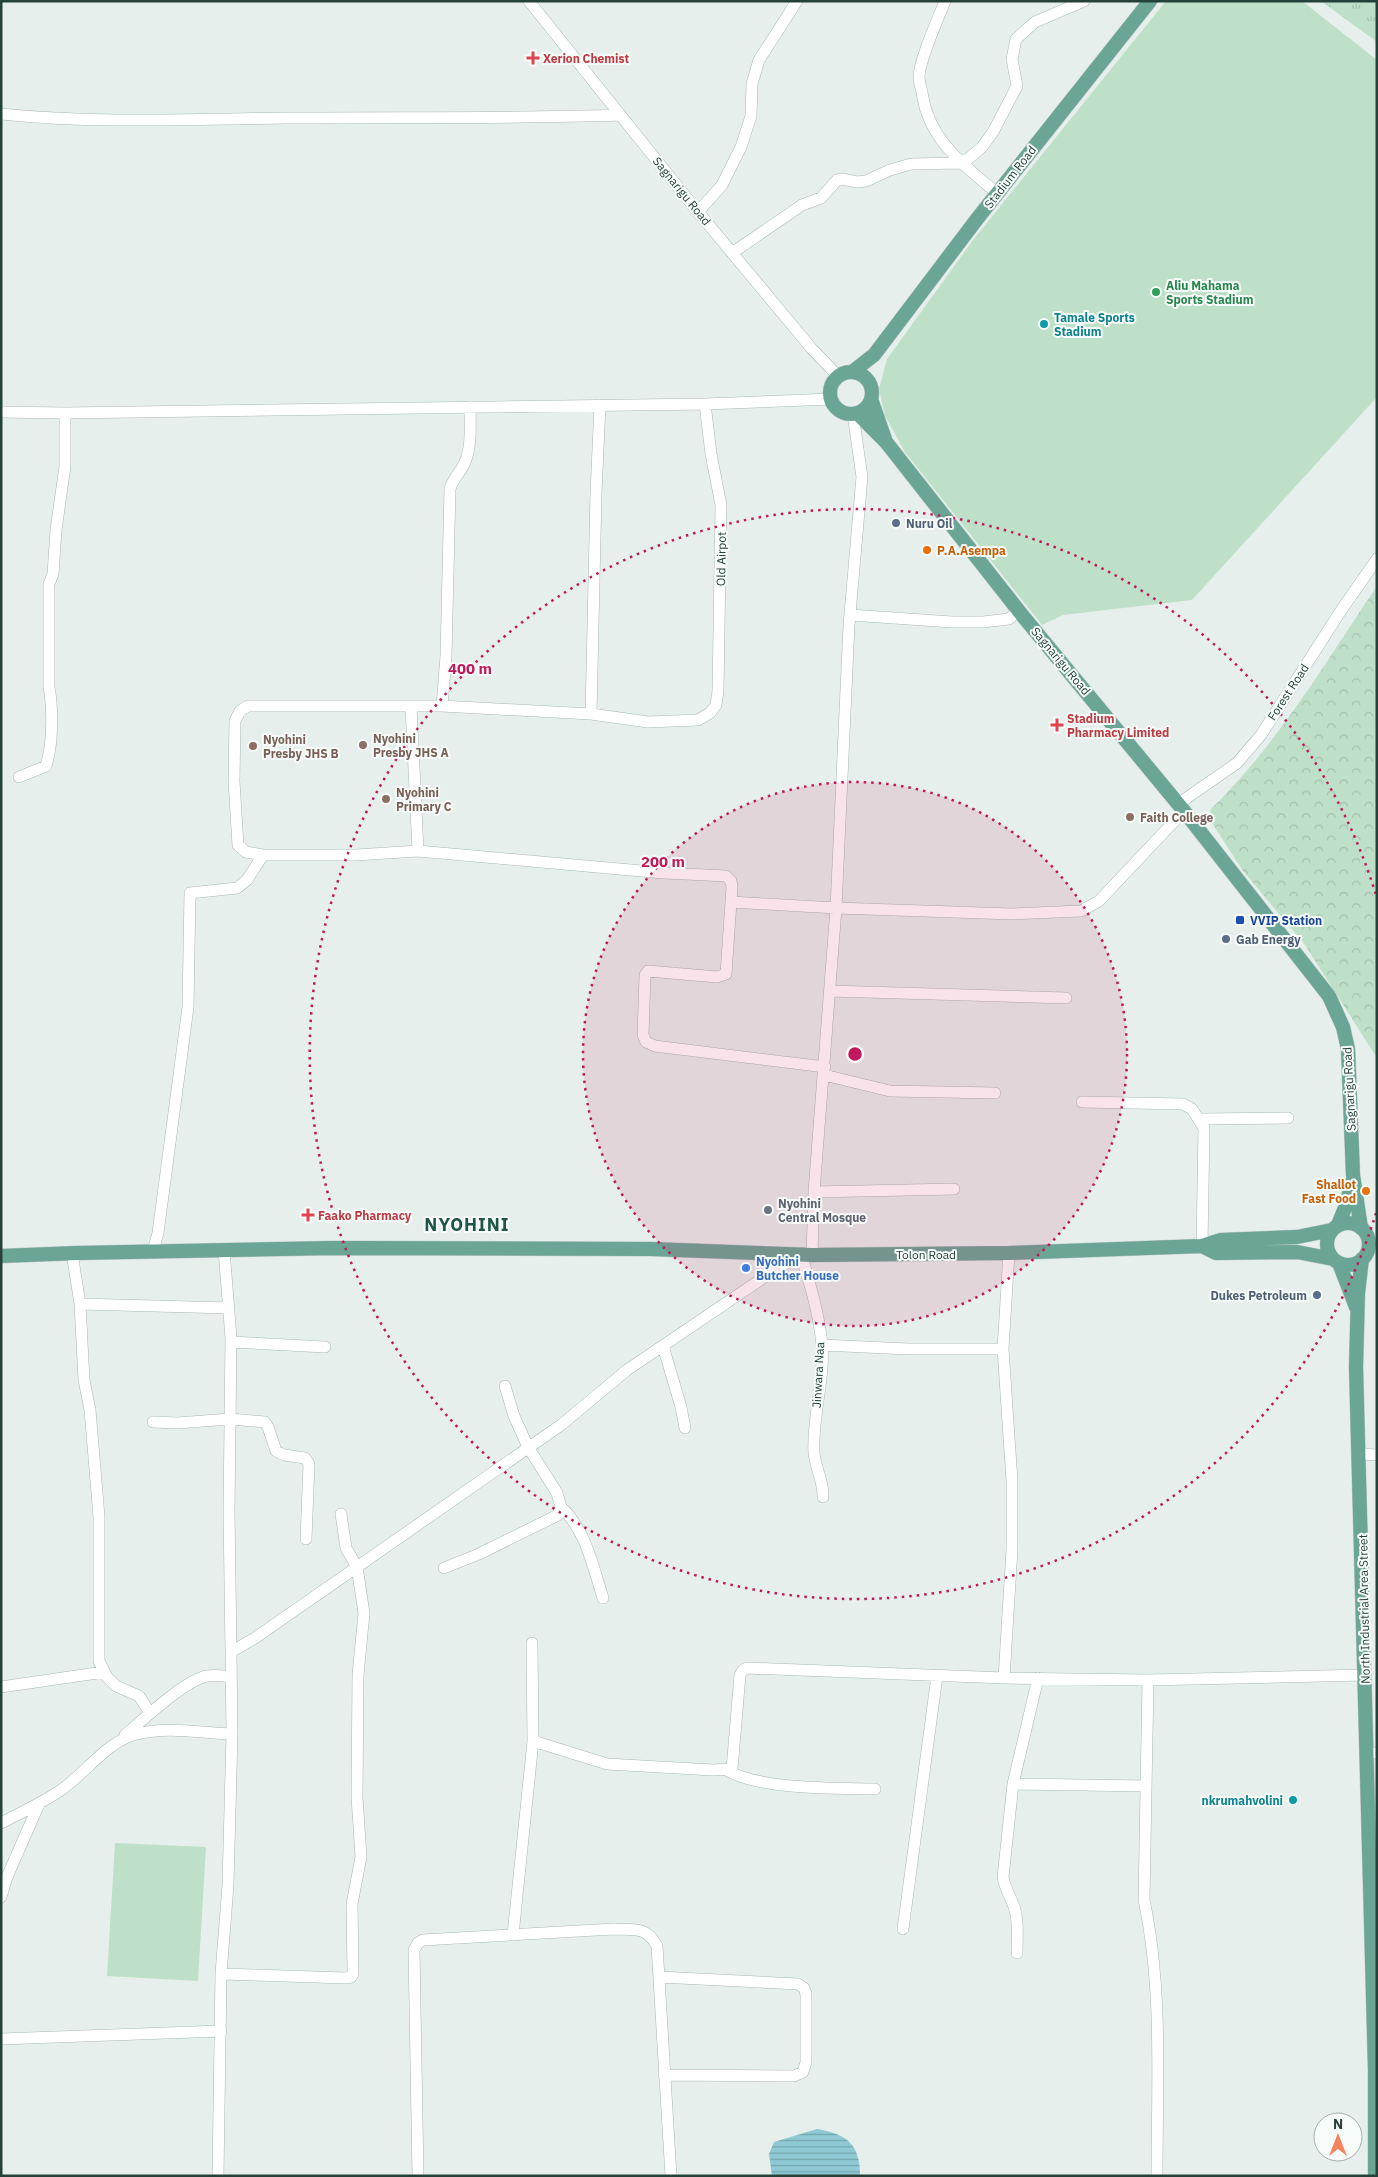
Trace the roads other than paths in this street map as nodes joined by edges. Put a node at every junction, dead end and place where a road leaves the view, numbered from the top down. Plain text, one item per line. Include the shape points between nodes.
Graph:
1 (529, 1) edge
2 (797, 1) edge
3 (945, 1) edge
4 (1084, 1) edge
5 (1150, 1) edge
6 (1, 114) edge
7 (620, 116) junction
8 (960, 163) junction
9 (997, 193) junction
10 (698, 212) junction
11 (732, 253) junction
12 (874, 355) junction
13 (846, 375) junction
14 (870, 384) junction
15 (871, 399) junction
16 (832, 400) junction
17 (705, 404) junction
18 (600, 405) junction
19 (470, 407) junction
20 (1, 412) edge
21 (65, 413) junction
22 (855, 414) junction
23 (886, 442) junction
24 (1377, 559) edge
25 (1019, 610) junction
26 (850, 615) junction
27 (411, 706) junction
28 (442, 706) junction
29 (591, 714) junction
30 (19, 777) dead end
31 (1181, 808) junction
32 (418, 852) junction
33 (263, 855) junction
34 (731, 902) junction
35 (836, 908) junction
36 (830, 991) junction
37 (1066, 998) dead end
38 (824, 1071) junction
39 (995, 1093) dead end
40 (1082, 1102) dead end
41 (1288, 1118) dead end
42 (1200, 1119) junction
43 (1353, 1175) junction
44 (954, 1189) dead end
45 (814, 1192) junction
46 (1335, 1228) junction
47 (1368, 1233) edge
48 (1202, 1246) junction
49 (224, 1250) junction
50 (153, 1251) junction
51 (72, 1253) junction
52 (1009, 1253) junction
53 (1369, 1254) edge
54 (807, 1255) junction
55 (1, 1256) edge
56 (1336, 1261) junction
57 (80, 1304) junction
58 (230, 1308) junction
59 (1358, 1312) junction
60 (231, 1342) junction
61 (325, 1346) dead end
62 (663, 1346) junction
63 (822, 1346) junction
64 (1003, 1349) junction
65 (505, 1386) dead end
66 (230, 1419) junction
67 (154, 1422) dead end
68 (685, 1428) dead end
69 (528, 1447) junction
70 (1360, 1454) junction
71 (1377, 1455) edge
72 (823, 1497) dead end
73 (561, 1507) junction
74 (341, 1514) dead end
75 (306, 1539) dead end
76 (357, 1567) junction
77 (444, 1568) dead end
78 (603, 1598) dead end
79 (532, 1643) dead end
80 (230, 1652) junction
81 (104, 1672) junction
82 (1365, 1675) junction
83 (937, 1676) junction
84 (230, 1677) junction
85 (1004, 1678) junction
86 (1038, 1678) junction
87 (1148, 1680) junction
88 (1, 1687) edge
89 (150, 1713) junction
90 (232, 1734) junction
91 (533, 1741) junction
92 (117, 1743) junction
93 (1372, 1753) edge
94 (728, 1770) junction
95 (1013, 1784) junction
96 (1146, 1786) junction
97 (875, 1790) dead end
98 (39, 1804) junction
99 (1, 1823) edge
100 (1, 1896) edge
101 (903, 1928) dead end
102 (513, 1935) junction
103 (1017, 1952) dead end
104 (221, 1974) junction
105 (660, 1977) junction
106 (221, 2031) junction
107 (1, 2039) edge
108 (664, 2075) junction
109 (1375, 2090) edge
110 (1376, 2157) edge
111 (218, 2176) edge
112 (418, 2176) edge
113 (671, 2176) edge
114 (1157, 2176) edge
115 (1375, 2176) edge

1 - 7 street, Sagnarigu Road
2 - 10 street via 759,60 752,84 751,116 741,147 722,185
3 - 8 street via 919,77 930,124 946,149
4 - 8 street via 1035,22 1016,39 1012,59 1017,86 1010,102 982,147
5 - 9 main road, Stadium Road
6 - 7 street via 53,119
7 - 10 street, Sagnarigu Road
8 - 9 street
8 - 11 street via 911,164 866,181 837,180 821,198 796,208
9 - 12 main road, Stadium Road
10 - 11 street, Sagnarigu Road
11 - 13 street, Sagnarigu Road via 812,349
12 - 13 main road, Stadium Road
12 - 14 main road, Stadium Road
13 - 14 main road via 863,376
13 - 16 main road via 831,389
14 - 15 main road
15 - 22 main road via 864,410
15 - 23 main road, Sagnarigu Road
16 - 17 street
16 - 22 main road via 842,412
17 - 18 street
17 - 29 street, Old Airpot via 721,505 722,532 716,706 698,720 648,722
18 - 19 street
18 - 29 street
19 - 21 street
19 - 28 street via 466,462 453,479 450,489
20 - 21 street
21 - 30 street via 65,466 53,574 49,584 49,687 52,700 49,756 46,766
22 - 23 main road, Sagnarigu Road
22 - 26 street, Jinwara Naa via 862,477
23 - 25 main road, Sagnarigu Road
24 - 31 street, Forest Road via 1261,734 1237,763
25 - 26 street via 1009,619 982,622
25 - 31 main road, Sagnarigu Road
26 - 35 street, Jinwara Naa
27 - 28 street
27 - 32 street
27 - 33 street via 248,706 240,711 235,721 234,781 238,845 246,852
28 - 29 street
31 - 35 street, Forest Road via 1099,901 1081,911 1012,914
31 - 43 main road, Sagnarigu Road via 1329,996 1339,1015 1348,1049
32 - 33 street
32 - 34 street via 726,876 731,881
33 - 50 street via 247,880 237,888 190,893 188,1007
34 - 35 street, Forest Road
34 - 38 street via 726,974 717,977 648,971 645,974 643,1035 646,1042 654,1046
35 - 36 street, Jinwara Naa
36 - 37 street
36 - 38 street, Jinwara Naa
38 - 39 street via 890,1090
38 - 45 street, Jinwara Naa
40 - 42 street via 1183,1104
41 - 42 street
42 - 48 street via 1204,1128
43 - 46 main road, Sagnarigu Road via 1347,1203
43 - 47 main road, Sagnarigu Road
44 - 45 street
45 - 54 street, Jinwara Naa
46 - 47 main road via 1350,1223
46 - 48 main road via 1297,1237 1220,1240
46 - 56 main road via 1329,1235 1327,1246
47 - 53 main road
48 - 52 main road, Tolon Road
48 - 56 main road via 1216,1252 1296,1252
49 - 50 main road, Tolon Road
49 - 54 main road, Tolon Road via 651,1249
49 - 58 street
50 - 51 main road, Tolon Road
51 - 55 main road, Tolon Road
51 - 57 street
52 - 54 main road, Tolon Road
52 - 64 street
53 - 56 main road via 1351,1264
53 - 59 main road, North Industrial Area Street
54 - 62 street via 766,1276
54 - 63 street, Jinwara Naa
56 - 59 main road, North Industrial Area Street
57 - 58 street
57 - 81 street via 84,1380 90,1410 99,1517 99,1661
58 - 60 street
59 - 70 main road, North Industrial Area Street via 1356,1367
60 - 61 street
60 - 66 street
62 - 68 street
62 - 69 street via 627,1370 561,1426
63 - 64 street
63 - 72 street, Jinwara Naa via 814,1452
64 - 85 street via 1012,1481 1012,1549
65 - 69 street
66 - 67 street
66 - 75 street via 264,1422 276,1451 305,1458 309,1464
66 - 80 street
69 - 73 street via 557,1492
69 - 76 street
70 - 71 street
70 - 82 main road, North Industrial Area Street
73 - 77 street via 558,1515
73 - 78 street via 571,1516 591,1556
74 - 76 street via 346,1548
76 - 80 street
76 - 104 street via 364,1613 358,1675 356,1797 360,1857 352,1904 353,1974 346,1978
79 - 91 street
80 - 84 street
81 - 88 street
81 - 89 street via 116,1686 139,1696
82 - 87 street
82 - 93 main road, North Industrial Area Street
83 - 85 street
83 - 94 street via 743,1670 740,1675 734,1766
83 - 101 street
84 - 89 street via 208,1676 195,1680
84 - 90 street
85 - 86 street
86 - 87 street
86 - 95 street
87 - 96 street
89 - 92 street
90 - 92 street via 154,1730 135,1734
90 - 104 street via 228,1885
91 - 94 street via 606,1764
91 - 102 street
92 - 98 street via 63,1789
93 - 109 main road, North Industrial Area Street
94 - 97 street via 740,1777 800,1787
95 - 96 street
95 - 103 street via 1004,1878 1014,1909
96 - 114 street via 1144,1900 1156,1993
98 - 99 street
98 - 100 street
102 - 105 street via 642,1930 651,1935 657,1946
102 - 112 street via 423,1940 414,1950
104 - 106 street
105 - 108 street
105 - 108 street via 798,1984 806,1994 806,2062 803,2072 794,2076
106 - 107 street
106 - 111 street
108 - 113 street
109 - 110 main road, North Industrial Area Street
110 - 115 main road, North Industrial Area Street

